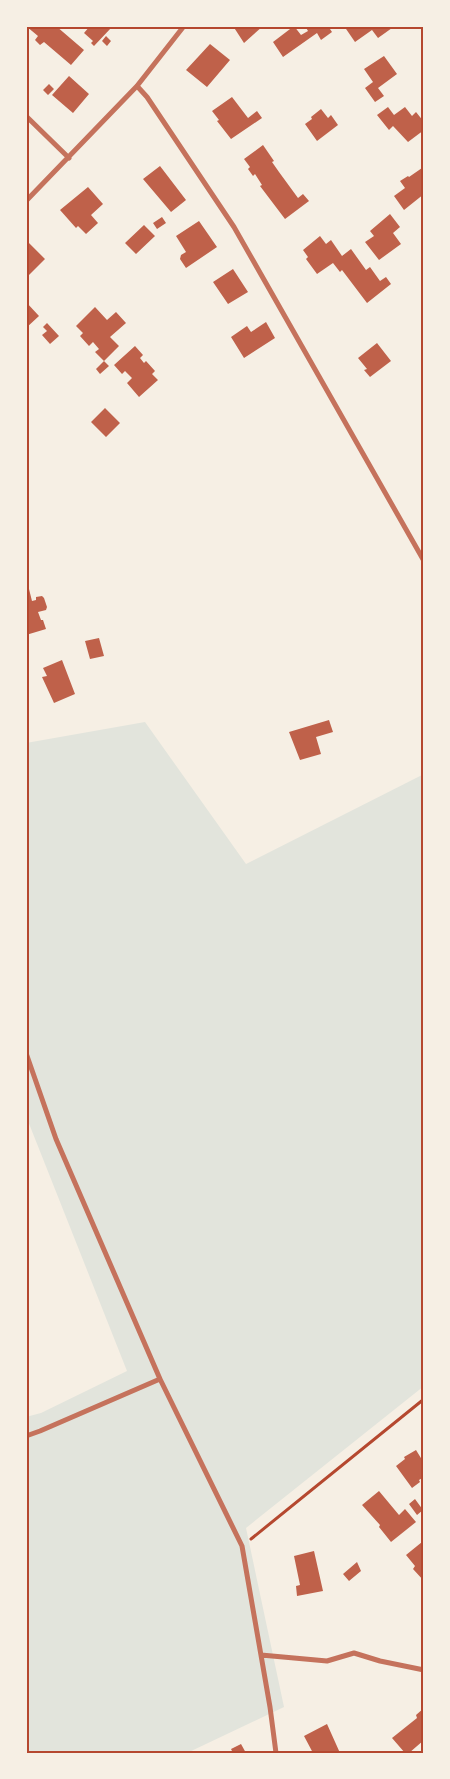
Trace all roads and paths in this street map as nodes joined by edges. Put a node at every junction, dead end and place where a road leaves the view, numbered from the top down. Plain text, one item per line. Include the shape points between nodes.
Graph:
1 (184, 26) edge
2 (137, 86) junction
3 (26, 116) edge
4 (69, 158) junction
5 (26, 201) edge
6 (424, 561) edge
7 (26, 1053) edge
8 (160, 1379) junction
9 (424, 1399) edge
10 (26, 1436) edge
11 (242, 1546) junction
12 (261, 1655) junction
13 (424, 1670) edge
14 (276, 1753) edge

1 - 2 street
2 - 4 street
2 - 6 street via 148,97 234,227
3 - 4 street
4 - 5 street
7 - 8 street via 56,1139
8 - 10 street
8 - 11 street
9 - 11 path
11 - 12 street
12 - 13 street via 327,1661 354,1653
12 - 14 street

